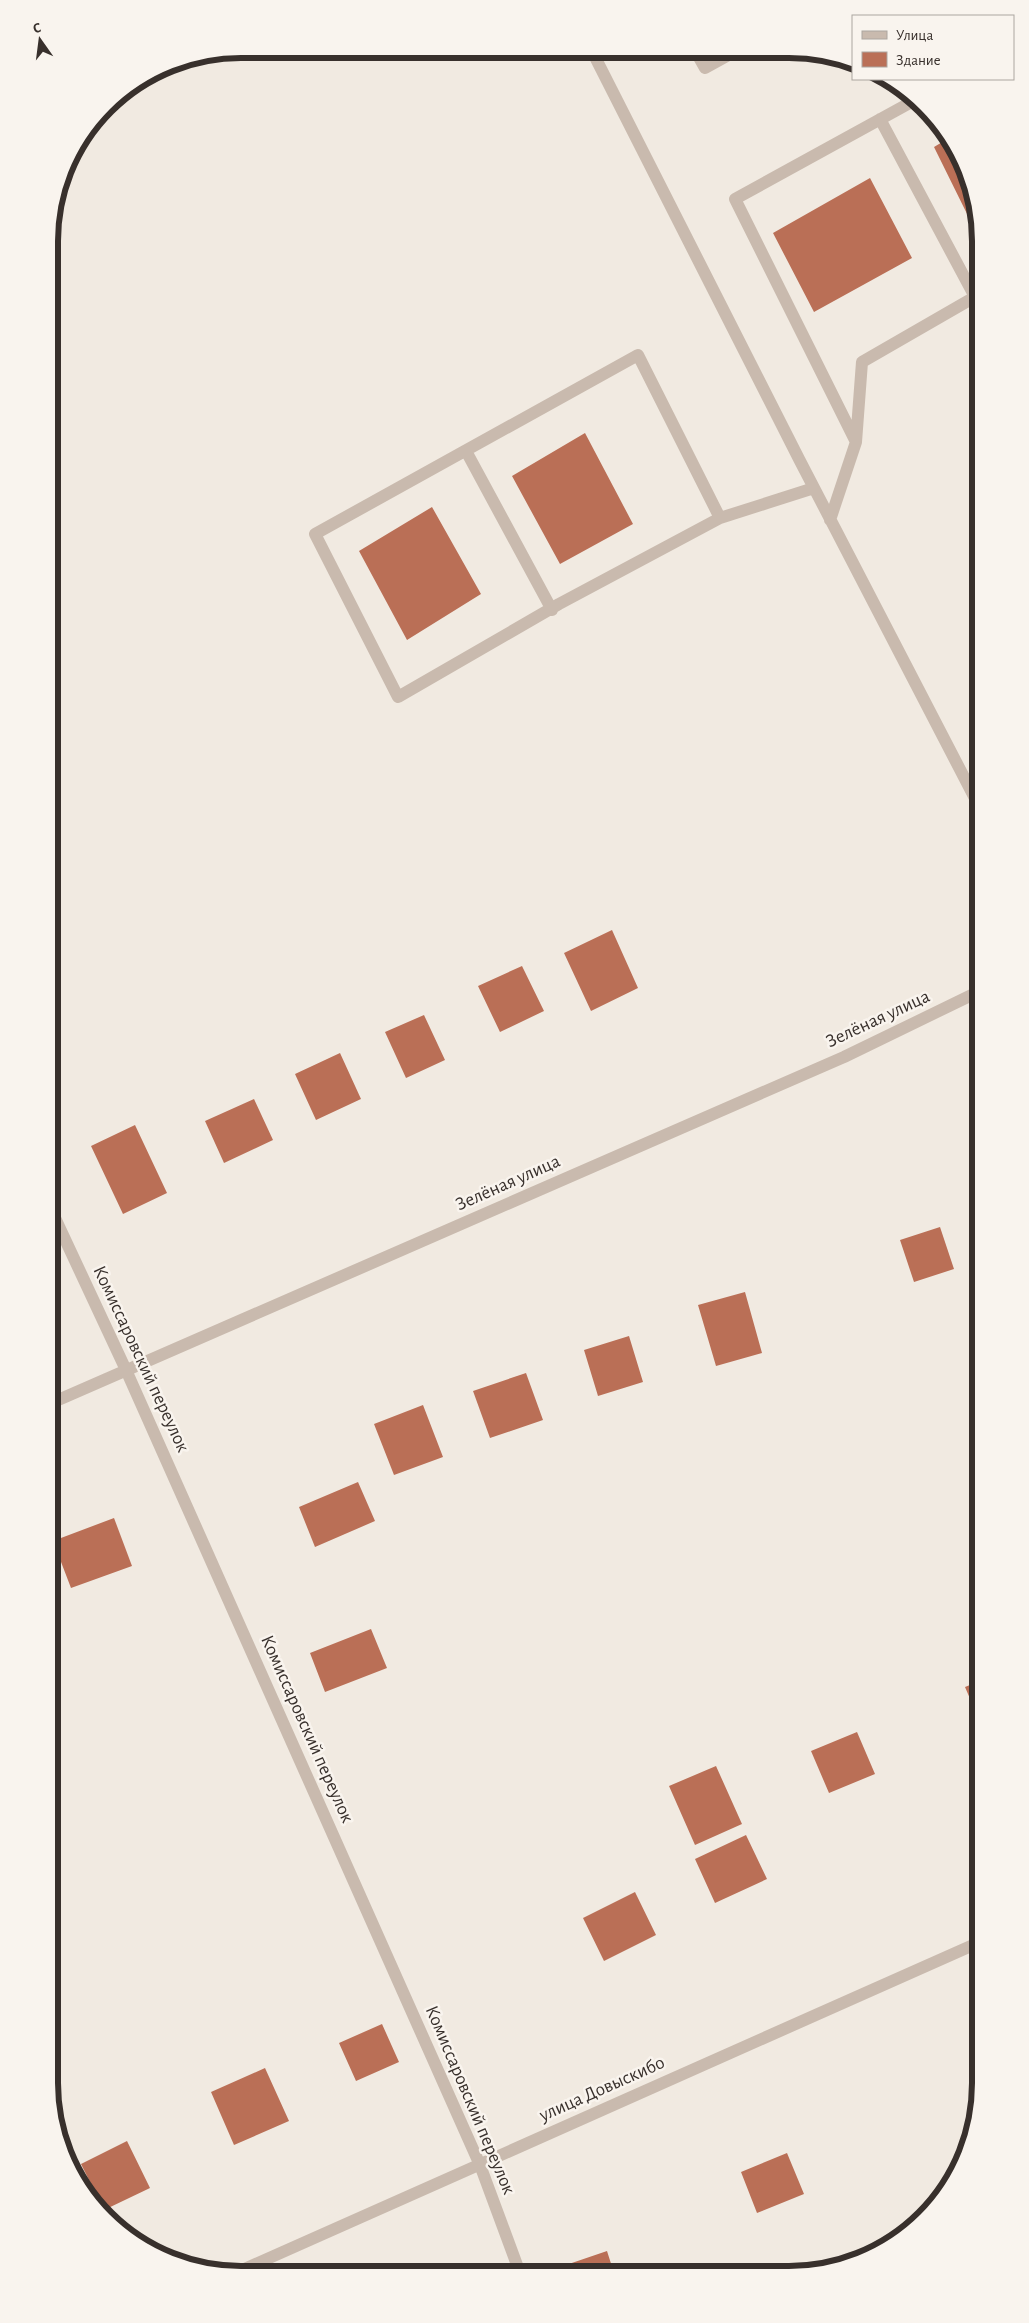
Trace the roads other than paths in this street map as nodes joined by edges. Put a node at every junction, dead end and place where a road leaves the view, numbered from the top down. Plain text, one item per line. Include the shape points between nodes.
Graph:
1 (596, 58) edge
2 (699, 58) edge
3 (723, 58) edge
4 (909, 103) edge
5 (880, 119) junction
6 (972, 284) edge
7 (972, 298) edge
8 (856, 442) junction
9 (466, 451) junction
10 (814, 488) junction
11 (720, 518) junction
12 (830, 520) junction
13 (552, 610) junction
14 (972, 793) edge
15 (972, 995) edge
16 (58, 1224) edge
17 (126, 1370) junction
18 (58, 1400) edge
19 (972, 1946) edge
20 (480, 2164) junction
21 (251, 2266) edge
22 (517, 2266) edge

1 - 10 street
2 - 3 street via 704,68
4 - 5 street
5 - 6 street
5 - 8 street via 735,199
7 - 8 street via 862,362
8 - 12 street
9 - 11 street via 638,355
9 - 13 street
9 - 13 street via 315,534 398,697
10 - 11 street
10 - 12 street
11 - 13 street
12 - 14 street
15 - 17 street, Зелёная улица via 844,1057
16 - 17 street, Комиссаровский переулок
17 - 18 street, Зелёная улица
17 - 20 street, Комиссаровский переулок
19 - 20 street, улица Довыскибо
20 - 21 street, улица Довыскибо
20 - 22 street, Комиссаровский переулок

